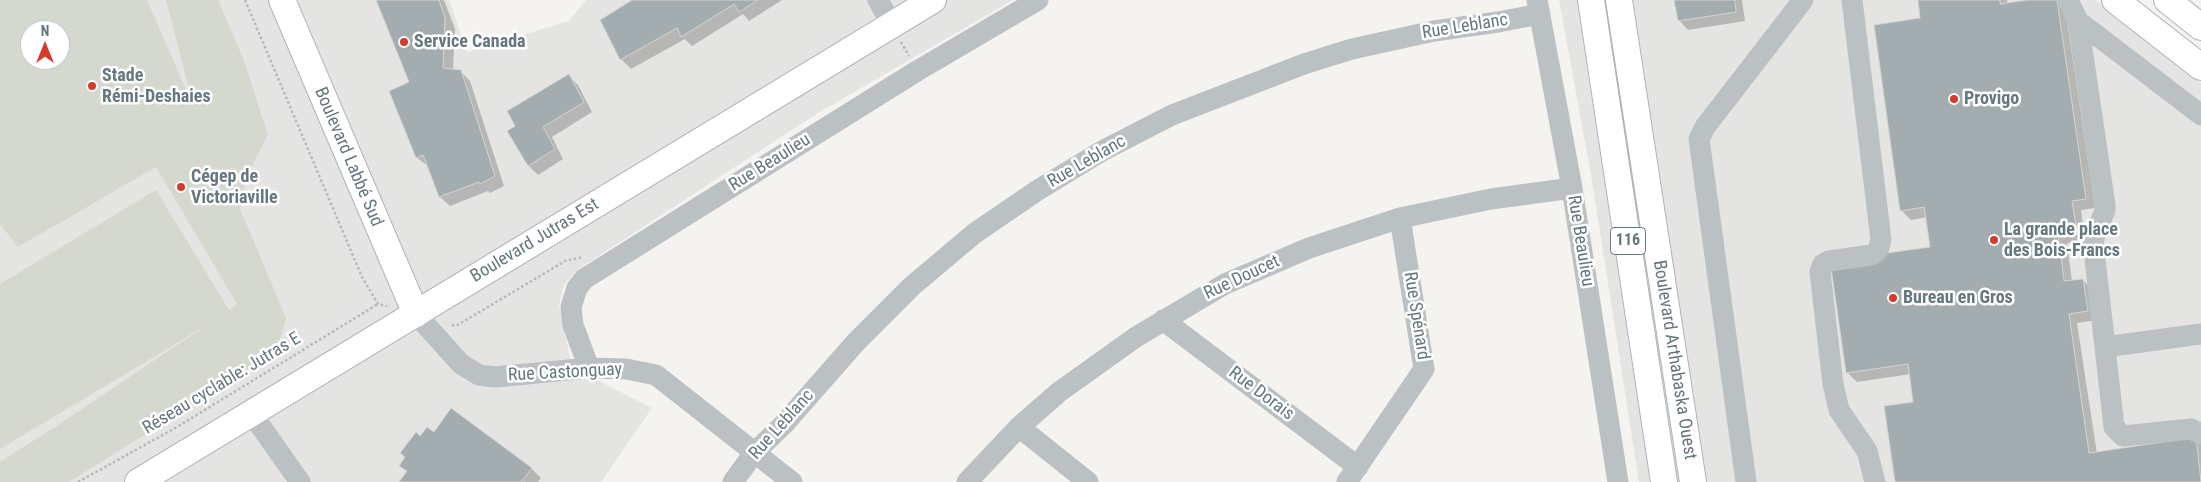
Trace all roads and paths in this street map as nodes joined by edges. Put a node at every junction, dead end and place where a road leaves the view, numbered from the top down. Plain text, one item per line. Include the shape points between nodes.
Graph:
1 (245, 0) edge
2 (282, 0) edge
3 (878, 0) edge
4 (933, 0) edge
5 (1038, 0) edge
6 (1591, 0) edge
7 (1619, 0) edge
8 (1813, 0) edge
9 (1852, 0) edge
10 (2068, 0) edge
11 (2115, 0) edge
12 (2167, 0) edge
13 (1798, 6) edge
14 (1538, 7) edge
15 (2078, 21) junction
16 (892, 25) junction
17 (2201, 27) edge
18 (2201, 67) edge
19 (917, 71) junction
20 (2201, 115) edge
21 (1572, 188) junction
22 (1400, 218) junction
23 (583, 257) dead end
24 (378, 304) junction
25 (416, 314) junction
26 (1163, 320) junction
27 (448, 324) dead end
28 (2201, 334) edge
29 (2105, 347) junction
30 (589, 368) junction
31 (252, 414) junction
32 (1019, 427) junction
33 (2201, 434) edge
34 (754, 453) junction
35 (1352, 474) edge
36 (78, 482) edge
37 (138, 482) edge
38 (300, 482) edge
39 (733, 482) edge
40 (792, 482) edge
41 (967, 482) edge
42 (1088, 482) edge
43 (1618, 482) edge
44 (1664, 482) edge
45 (1693, 482) edge
46 (1746, 482) edge
47 (1876, 482) edge

1 - 24 path via 362,277
2 - 25 main road, Boulevard Labbé Sud
3 - 16 street
4 - 16 main road, Boulevard Jutras Est
5 - 19 street, Rue Beaulieu
6 - 44 main road, Boulevard Arthabaska Ouest / 116
7 - 45 main road, Boulevard Arthabaska Ouest / 116
8 - 13 street
9 - 47 street via 1881,240 1878,250 1872,255 1828,261 1820,272 1839,410 1867,451
10 - 15 street
11 - 18 main road
12 - 17 main road
13 - 46 street via 1699,139
14 - 21 street, Rue Beaulieu
14 - 34 street, Rue Leblanc via 1498,22 1434,30 1304,64 1172,115 1102,151 975,233 919,280 856,342
15 - 20 street
15 - 29 street via 2105,205 2093,241
16 - 19 path
16 - 25 main road, Boulevard Jutras Est
19 - 30 street, Rue Beaulieu via 584,279 570,307
21 - 22 street, Rue Doucet via 1491,199
21 - 43 street, Rue Beaulieu
22 - 26 street, Rue Doucet via 1309,248 1224,284
22 - 35 street, Rue Spénard via 1424,369
23 - 27 path via 565,260 456,326
24 - 25 path
24 - 36 path, Réseau cyclable: Jutras E via 177,427
25 - 30 street, Rue Castonguay via 461,364 479,375 495,377
25 - 31 main road, Boulevard Jutras Est
26 - 32 street, Rue Doucet via 1059,392
26 - 35 street, Rue Dorais
28 - 29 street
29 - 33 street via 2117,431 2123,436 2191,429
30 - 34 street, Rue Castonguay via 626,369 656,375
31 - 37 main road, Boulevard Jutras Est
31 - 38 street
32 - 41 street, Rue Doucet
32 - 42 street
34 - 39 street, Rue Leblanc
34 - 40 street, Rue Castonguay

